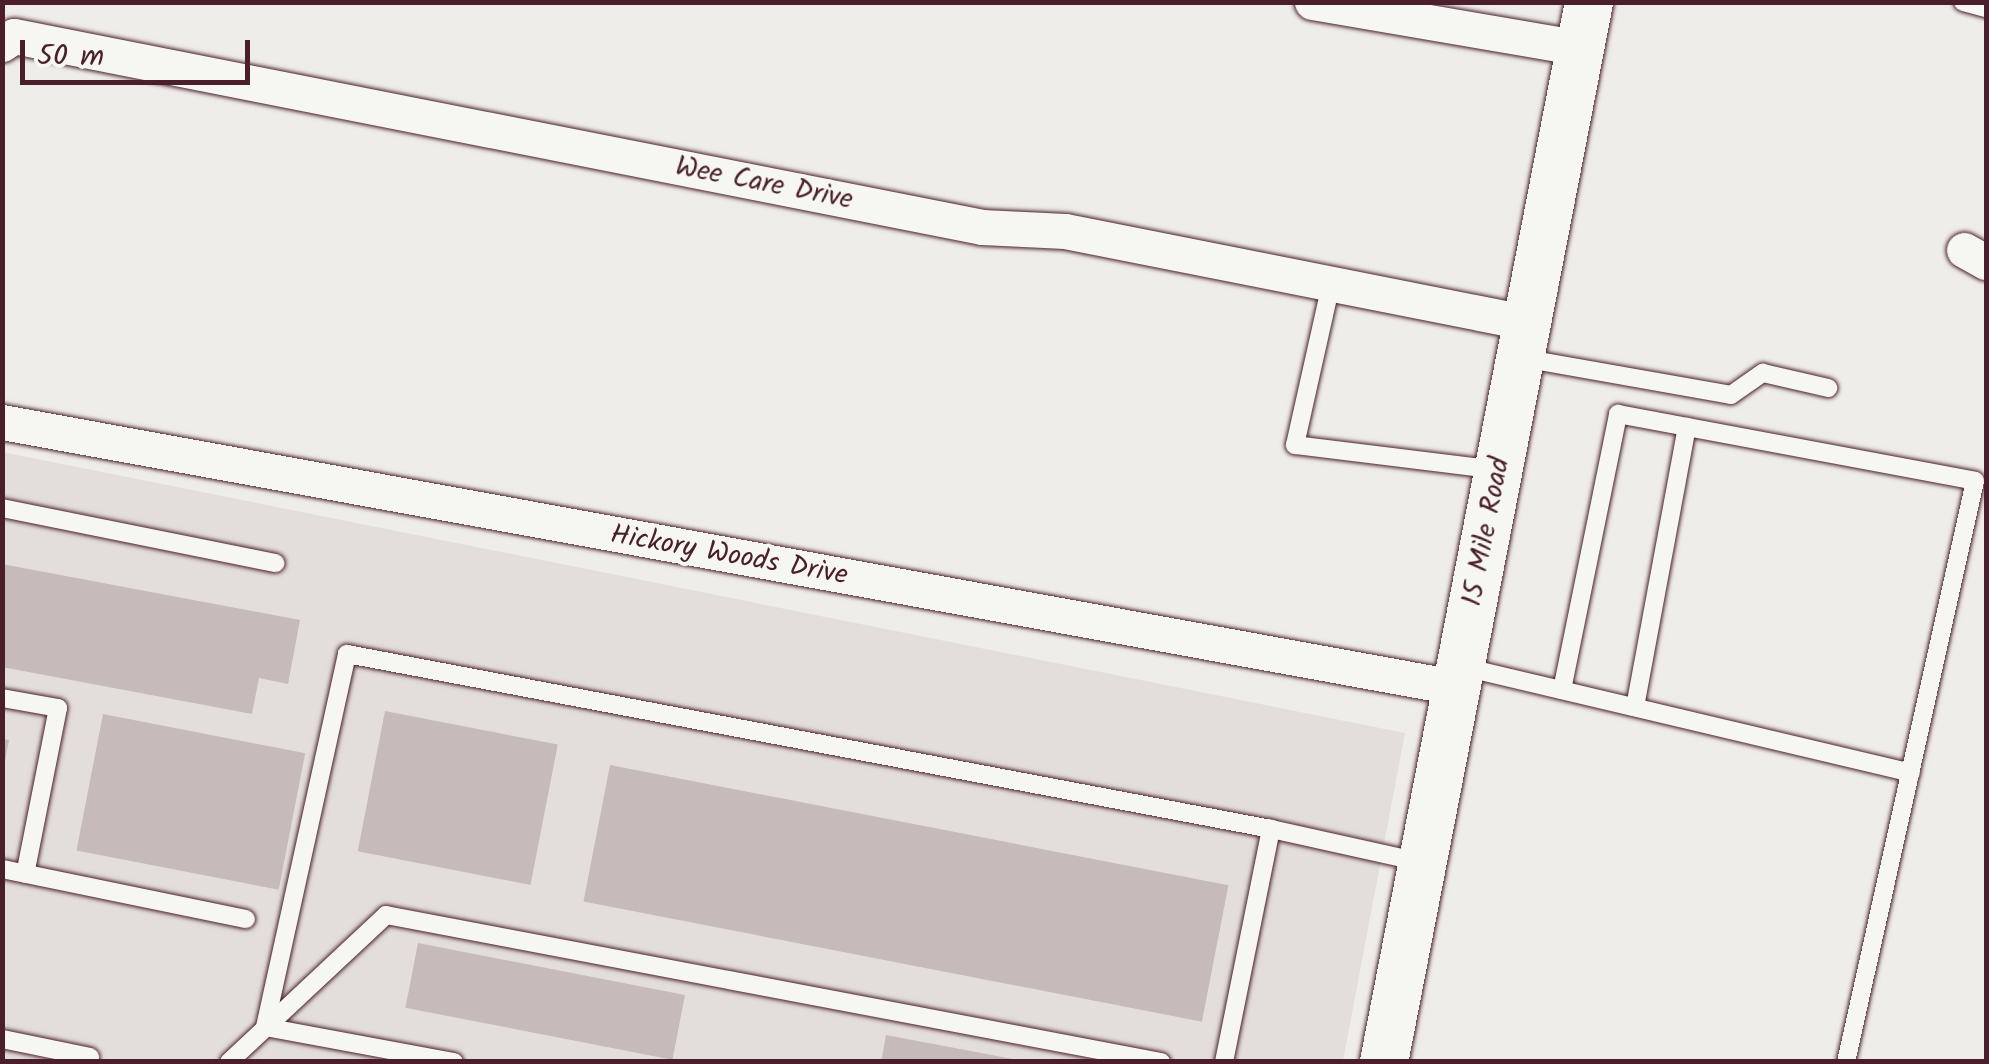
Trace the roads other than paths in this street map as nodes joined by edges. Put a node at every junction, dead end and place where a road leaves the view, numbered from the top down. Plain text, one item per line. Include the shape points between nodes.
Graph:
1 (1312, 2) edge
2 (1589, 2) edge
3 (1964, 2) edge
4 (1986, 8) edge
5 (2, 44) edge
6 (1580, 48) junction
7 (1330, 284) junction
8 (1525, 340) junction
9 (1828, 388) dead end
10 (2, 422) edge
11 (1688, 427) junction
12 (1499, 470) junction
13 (2, 508) edge
14 (276, 563) dead end
15 (1457, 677) junction
16 (1562, 690) junction
17 (2, 698) edge
18 (1635, 707) junction
19 (1911, 773) junction
20 (1272, 829) junction
21 (1423, 862) junction
22 (2, 869) edge
23 (24, 874) junction
24 (246, 919) dead end
25 (265, 1027) junction
26 (2, 1039) edge
27 (90, 1057) dead end
28 (229, 1062) edge
29 (454, 1062) edge
30 (1161, 1062) edge
31 (1224, 1062) edge
32 (1384, 1062) edge
33 (1846, 1062) edge

1 - 6 street
2 - 6 main road, 15 Mile Road
3 - 4 lane
5 - 7 street, Wee Care Drive via 14,36 982,227 1065,231
6 - 8 main road, 15 Mile Road
7 - 8 street, Wee Care Drive
7 - 12 lane via 1296,445
8 - 9 lane via 1731,395 1763,372
8 - 12 main road, 15 Mile Road
10 - 15 street, Hickory Woods Drive
11 - 16 lane via 1618,414
11 - 18 lane
11 - 19 lane via 1975,481
12 - 15 main road, 15 Mile Road
13 - 14 lane
15 - 16 lane
15 - 21 main road, 15 Mile Road
16 - 18 lane
17 - 23 lane via 58,708
18 - 19 lane
19 - 33 lane
20 - 21 lane
20 - 25 lane via 346,654
20 - 31 lane
21 - 32 main road, 15 Mile Road
22 - 23 lane
23 - 24 lane
25 - 28 lane
25 - 29 lane
25 - 30 lane via 386,914
26 - 27 lane

